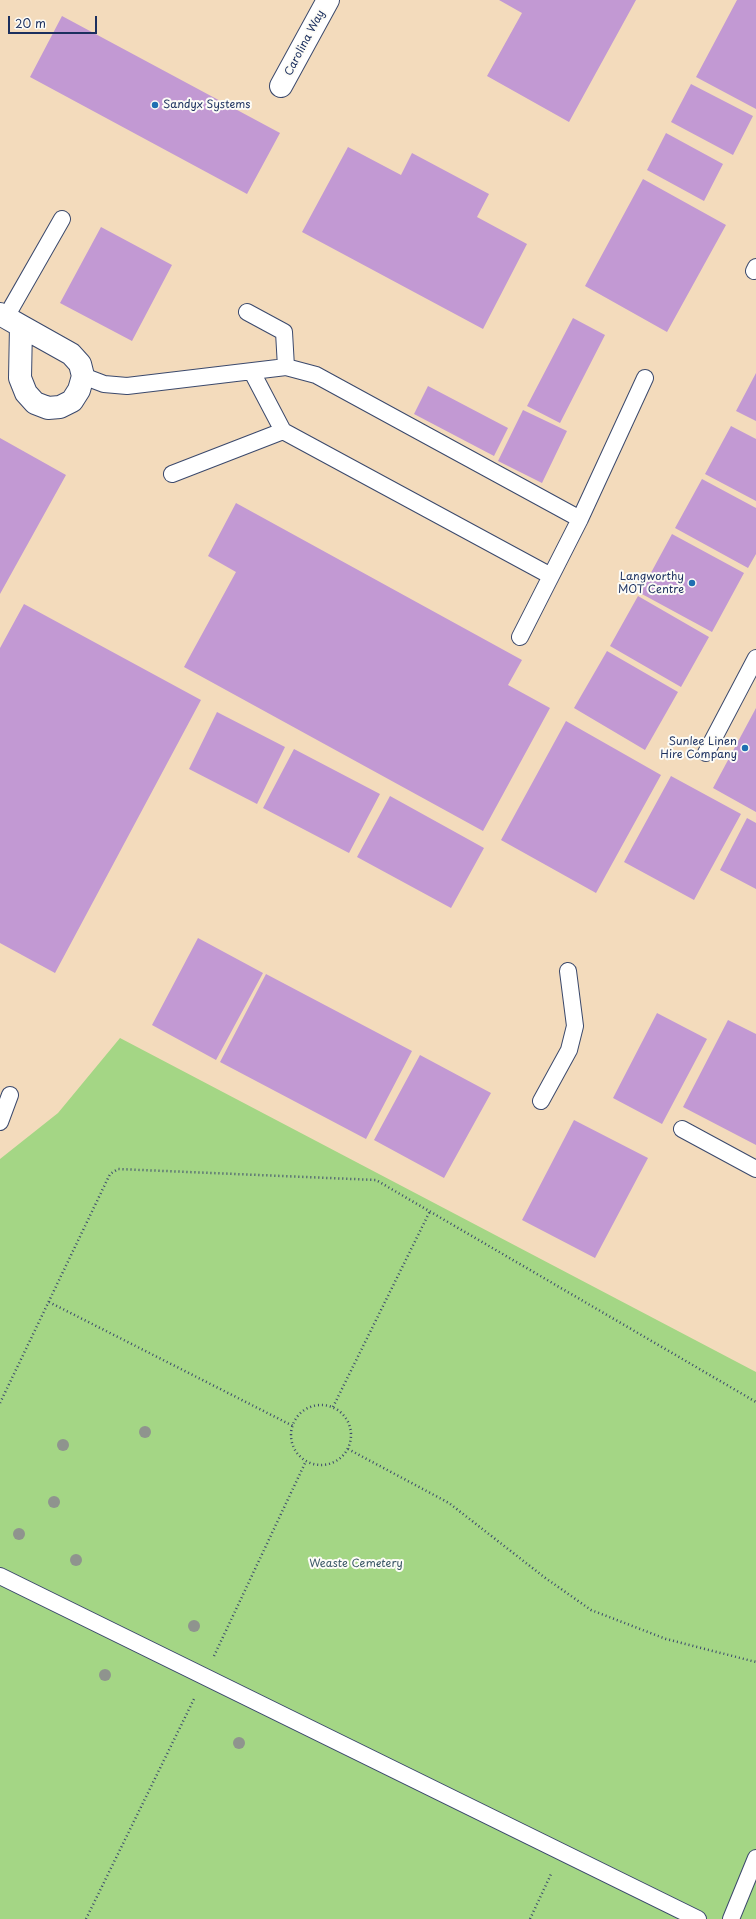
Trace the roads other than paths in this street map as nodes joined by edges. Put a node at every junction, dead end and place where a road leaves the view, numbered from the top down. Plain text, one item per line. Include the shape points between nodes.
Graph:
1 (328, 0) edge
2 (281, 86) dead end
3 (62, 219) dead end
4 (247, 312) dead end
5 (9, 319) edge
6 (286, 367) junction
7 (252, 372) junction
8 (83, 376) junction
9 (645, 378) dead end
10 (283, 431) junction
11 (172, 474) dead end
12 (580, 519) junction
13 (551, 576) junction
14 (520, 637) dead end
15 (756, 658) edge
16 (706, 753) dead end
17 (568, 971) dead end
18 (10, 1095) dead end
19 (540, 1101) dead end
20 (0, 1122) edge
21 (682, 1129) dead end
22 (756, 1169) edge
23 (0, 1576) edge
24 (756, 1858) edge
25 (698, 1919) edge
26 (730, 1919) edge

1 - 2 street, Carolina Way
3 - 5 lane
4 - 6 lane via 284,332
5 - 8 street via 71,354 80,364
5 - 8 street via 20,378 26,393 35,404 48,408 60,407 72,401
6 - 7 lane
6 - 12 lane via 316,375
7 - 8 lane via 127,386 104,384
7 - 10 lane
9 - 12 lane
10 - 11 lane
10 - 13 lane
12 - 13 lane
13 - 14 lane
15 - 16 lane
17 - 19 lane via 575,1026 569,1050
18 - 20 lane
21 - 22 lane
23 - 25 lane
24 - 26 lane

